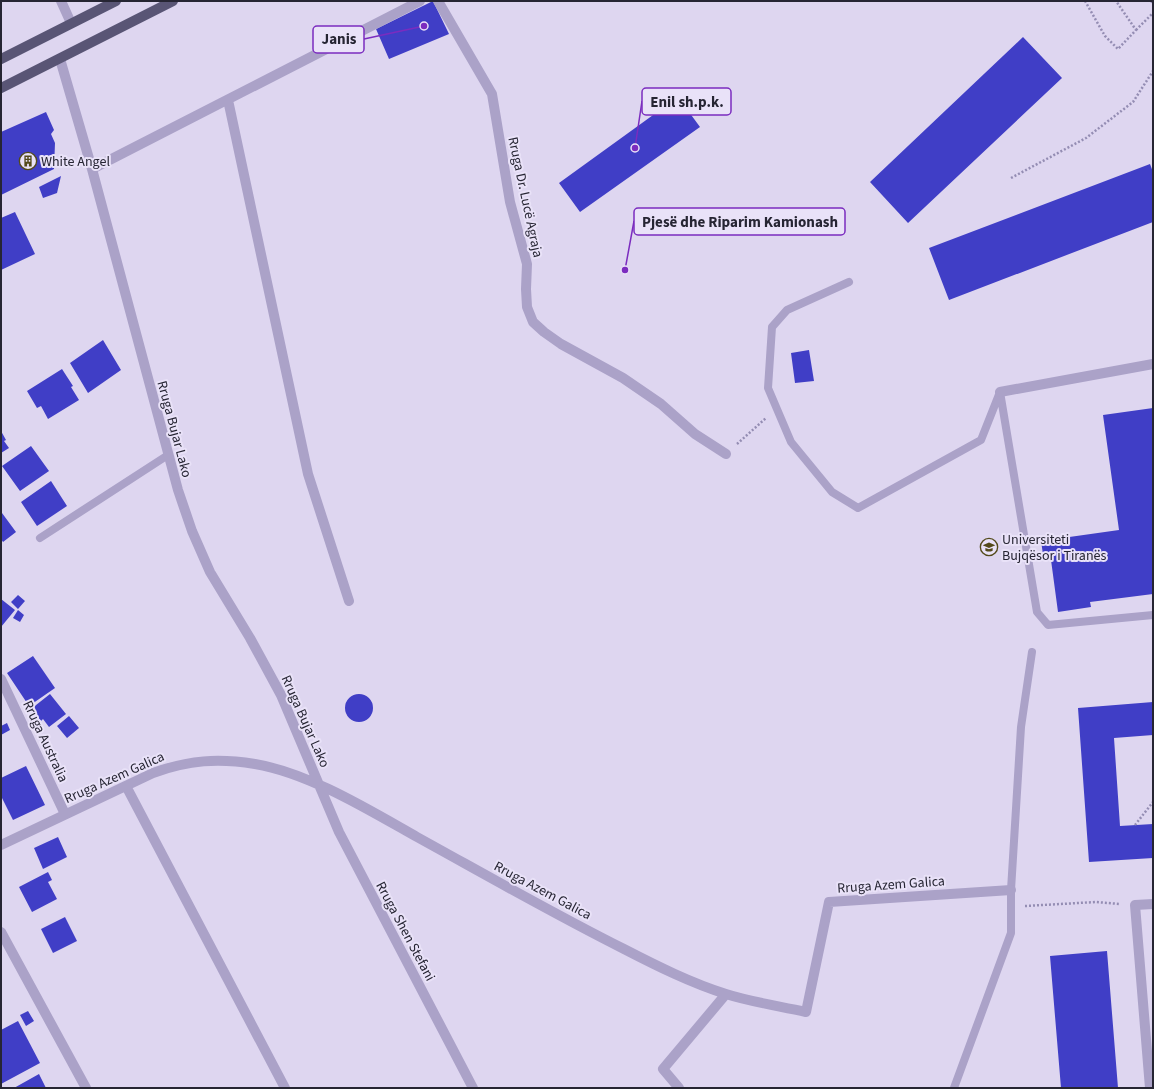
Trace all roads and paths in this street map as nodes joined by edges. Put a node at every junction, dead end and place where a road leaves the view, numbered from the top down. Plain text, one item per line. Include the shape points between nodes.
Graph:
1 (61, 1) edge
2 (116, 1) edge
3 (173, 1) edge
4 (420, 1) edge
5 (438, 1) edge
6 (1085, 1) edge
7 (1116, 1) edge
8 (1153, 13) edge
9 (71, 23) junction
10 (1136, 30) junction
11 (1, 59) edge
12 (60, 59) junction
13 (1153, 71) edge
14 (1, 88) edge
15 (228, 100) junction
16 (92, 169) junction
17 (1011, 178) dead end
18 (849, 282) dead end
19 (1153, 364) edge
20 (1000, 392) junction
21 (777, 408) junction
22 (738, 443) dead end
23 (726, 454) dead end
24 (168, 455) junction
25 (40, 538) dead end
26 (349, 601) dead end
27 (1153, 615) edge
28 (1032, 652) dead end
29 (1, 679) edge
30 (318, 785) junction
31 (126, 786) junction
32 (1153, 802) edge
33 (65, 814) junction
34 (1135, 825) dead end
35 (1, 845) edge
36 (1011, 890) junction
37 (1153, 904) edge
38 (1135, 905) junction
39 (1011, 906) junction
40 (1, 932) edge
41 (726, 994) junction
42 (86, 1088) edge
43 (285, 1088) edge
44 (473, 1088) edge
45 (679, 1088) edge
46 (954, 1088) edge
47 (1150, 1088) edge

1 - 9 street
2 - 9 main road
3 - 12 main road
4 - 15 street
5 - 23 street, Rruga Dr. Lucë Agraja via 492,94 510,202 527,264 527,307 533,322 561,344 598,362 629,382 661,404 695,434
6 - 10 path via 1105,36 1118,49
7 - 10 path
8 - 10 path
9 - 11 main road
12 - 14 main road
12 - 16 street, Rruga Bujar Lako
13 - 17 path via 1133,102 1086,138
15 - 16 street
15 - 26 street via 308,474
16 - 24 street, Rruga Bujar Lako
18 - 21 lane via 787,310 772,327 768,388
19 - 20 street
20 - 21 lane via 981,440 858,508 832,492 791,442
20 - 27 lane via 1037,612 1048,625
21 - 22 path
24 - 25 lane
24 - 30 street, Rruga Bujar Lako via 192,531 210,572 281,695
28 - 36 lane via 1021,727
29 - 33 street, Rruga Australia
30 - 31 street, Rruga Azem Galica via 257,764 227,760 177,764
30 - 41 street, Rruga Azem Galica via 626,950
30 - 44 street, Rruga Shen Stefani via 339,832
31 - 33 street, Rruga Azem Galica
31 - 43 street
32 - 34 path
33 - 35 street, Rruga Azem Galica
36 - 39 lane
36 - 41 street, Rruga Azem Galica via 829,902 806,1012
37 - 38 street
38 - 39 path via 1096,902
38 - 47 street
39 - 46 lane via 1011,933
40 - 42 street
41 - 45 street via 663,1069

